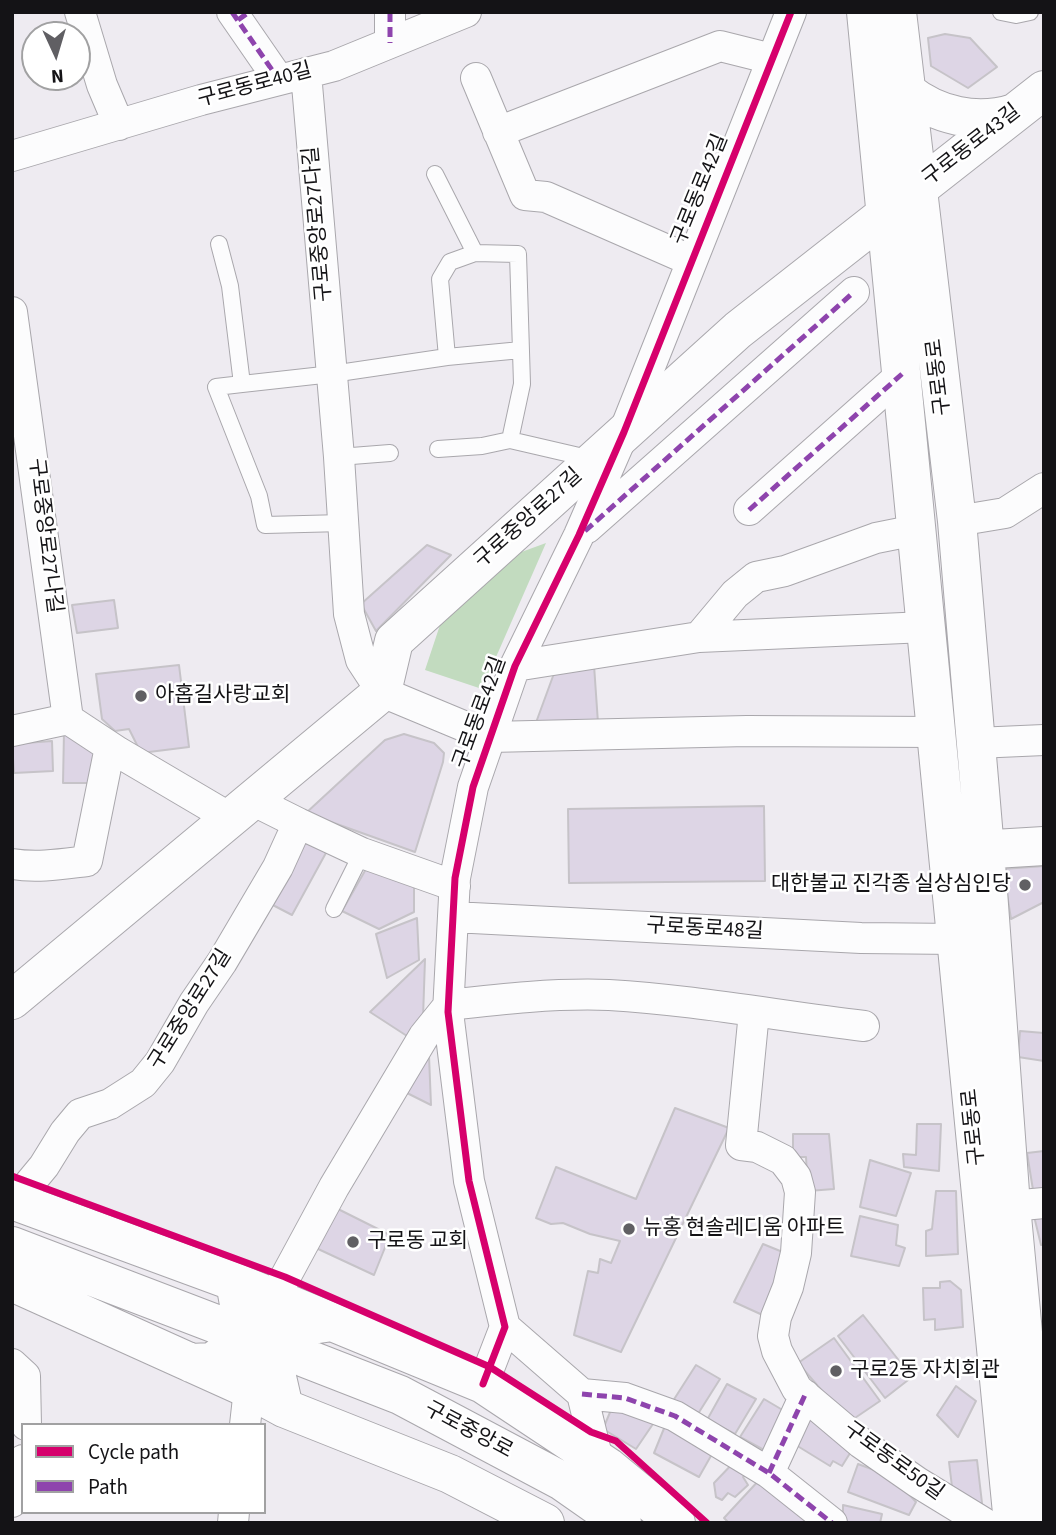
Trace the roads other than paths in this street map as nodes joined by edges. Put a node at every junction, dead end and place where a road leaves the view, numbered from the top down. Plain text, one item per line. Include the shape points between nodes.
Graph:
1 (80, 12) edge
2 (390, 12) edge
3 (466, 12) edge
4 (791, 12) edge
5 (866, 12) edge
6 (897, 12) edge
7 (240, 15) edge
8 (390, 43) junction
9 (772, 59) junction
10 (293, 76) junction
11 (476, 78) dead end
12 (1044, 90) edge
13 (906, 91) junction
14 (1014, 113) junction
15 (119, 125) junction
16 (499, 132) junction
17 (12, 156) edge
18 (435, 174) dead end
19 (901, 202) junction
20 (219, 244) dead end
21 (475, 253) junction
22 (692, 261) junction
23 (854, 292) dead end
24 (12, 312) edge
25 (521, 350) junction
26 (447, 357) junction
27 (332, 374) junction
28 (902, 374) junction
29 (242, 384) junction
30 (624, 432) junction
31 (510, 440) junction
32 (438, 449) dead end
33 (390, 453) dead end
34 (339, 457) junction
35 (594, 460) junction
36 (1044, 488) edge
37 (749, 510) dead end
38 (957, 521) junction
39 (343, 523) junction
40 (916, 530) junction
41 (579, 535) junction
42 (926, 627) junction
43 (699, 637) junction
44 (516, 666) junction
45 (382, 692) junction
46 (68, 719) junction
47 (12, 731) edge
48 (936, 732) junction
49 (490, 737) junction
50 (1044, 740) edge
51 (976, 743) junction
52 (110, 747) junction
53 (241, 809) junction
54 (298, 823) junction
55 (1044, 846) edge
56 (967, 851) junction
57 (362, 853) junction
58 (12, 864) edge
59 (454, 886) junction
60 (334, 909) dead end
61 (453, 917) junction
62 (957, 939) junction
63 (12, 1000) edge
64 (449, 1005) junction
65 (754, 1012) junction
66 (864, 1026) dead end
67 (14, 1201) edge
68 (1027, 1204) edge
69 (12, 1246) edge
70 (12, 1282) edge
71 (235, 1282) junction
72 (274, 1298) junction
73 (332, 1322) junction
74 (216, 1324) dead end
75 (505, 1327) junction
76 (305, 1359) dead end
77 (191, 1363) junction
78 (12, 1364) edge
79 (483, 1384) junction
80 (582, 1394) junction
81 (805, 1395) junction
82 (247, 1407) edge
83 (284, 1408) junction
84 (26, 1423) edge
85 (1038, 1441) edge
86 (598, 1460) junction
87 (21, 1468) edge
88 (769, 1473) junction
89 (12, 1502) edge
90 (545, 1523) edge
91 (622, 1523) edge
92 (676, 1523) edge
93 (832, 1523) edge
94 (984, 1523) edge
95 (1013, 1523) edge
96 (1041, 1523) edge

1 - 15 street
2 - 8 street
3 - 8 street, 구로동로40길
4 - 9 street, 구로동로42길
5 - 19 street, 구로동로
6 - 13 street, 구로동로
7 - 10 street
8 - 10 street, 구로동로40길 via 334,66
9 - 16 street via 720,46
9 - 22 street, 구로동로42길
10 - 15 street, 구로동로40길
10 - 27 street, 구로중앙로27다길
11 - 16 street, 구로동로42길
12 - 14 street, 구로동로43길
13 - 14 street via 929,106 971,119
13 - 19 street, 구로동로
14 - 19 street, 구로동로43길
15 - 17 street, 구로동로40길
16 - 22 street, 구로동로42길 via 525,195 546,197
18 - 21 lane
19 - 28 street, 구로동로
19 - 30 street, 구로중앙로27길 via 738,330
19 - 38 street, 구로동로
20 - 29 lane via 230,286
21 - 25 lane via 518,254
21 - 26 lane via 450,262 440,279
22 - 30 street, 구로동로42길
23 - 41 street
24 - 46 street, 구로중앙로27나길
25 - 26 lane
25 - 31 lane via 522,384
26 - 27 lane
27 - 29 lane
27 - 34 street, 구로중앙로27다길
28 - 37 street, 구로동로
28 - 40 street, 구로동로
29 - 39 lane via 216,387 259,496 265,525
30 - 35 street, 구로중앙로27길
30 - 41 street, 구로동로42길
31 - 32 lane
31 - 35 lane
33 - 34 lane
34 - 39 street, 구로중앙로27다길
35 - 45 street, 구로중앙로27길 via 392,643
36 - 38 street via 1005,513
38 - 51 street, 구로동로
39 - 45 street, 구로중앙로27다길 via 349,614 361,660
40 - 42 street, 구로동로
40 - 43 street via 876,538 756,578 735,594
41 - 44 street, 구로동로42길
42 - 43 street
42 - 48 street, 구로동로
43 - 44 street
44 - 49 street, 구로동로42길
45 - 49 street
45 - 53 street
46 - 47 street
46 - 52 street
48 - 49 street
48 - 56 street, 구로동로
49 - 59 street, 구로동로42길 via 473,787
50 - 51 street
51 - 56 street, 구로동로
52 - 53 street
52 - 58 street via 87,861
53 - 54 street
53 - 63 street
54 - 57 street
54 - 67 street, 구로중앙로27길 via 278,867 160,1062 143,1083 110,1104 80,1114
55 - 56 street
56 - 62 street, 구로동로
56 - 68 street, 구로동로
57 - 59 street
57 - 60 lane
59 - 61 street, 구로동로42길
61 - 62 street, 구로동로48길
61 - 64 street, 구로동로42길
62 - 95 street, 구로동로
64 - 65 street via 532,996 608,995
64 - 72 street via 424,1036
64 - 75 street, 구로동로42길 via 469,1181
65 - 66 street
65 - 81 street, 구로동로50길 via 741,1145 783,1160 796,1177 800,1192 796,1253 773,1336 797,1389
67 - 71 street
68 - 85 street, 구로동로
69 - 74 street
70 - 77 street
71 - 72 street
71 - 77 street via 242,1321 232,1348 212,1362
72 - 73 street
72 - 82 street
73 - 79 street
73 - 83 street via 291,1328 275,1364
75 - 79 street
75 - 80 street
76 - 91 street, 구로중앙로 via 400,1395 562,1481
77 - 82 street
78 - 84 street via 25,1376
79 - 86 street
80 - 86 street
80 - 88 street via 625,1398 675,1416
81 - 88 street
81 - 94 street, 구로동로50길 via 861,1443
82 - 83 street
83 - 90 street via 450,1474
85 - 96 street, 구로동로
86 - 92 street
87 - 89 street
88 - 93 street

